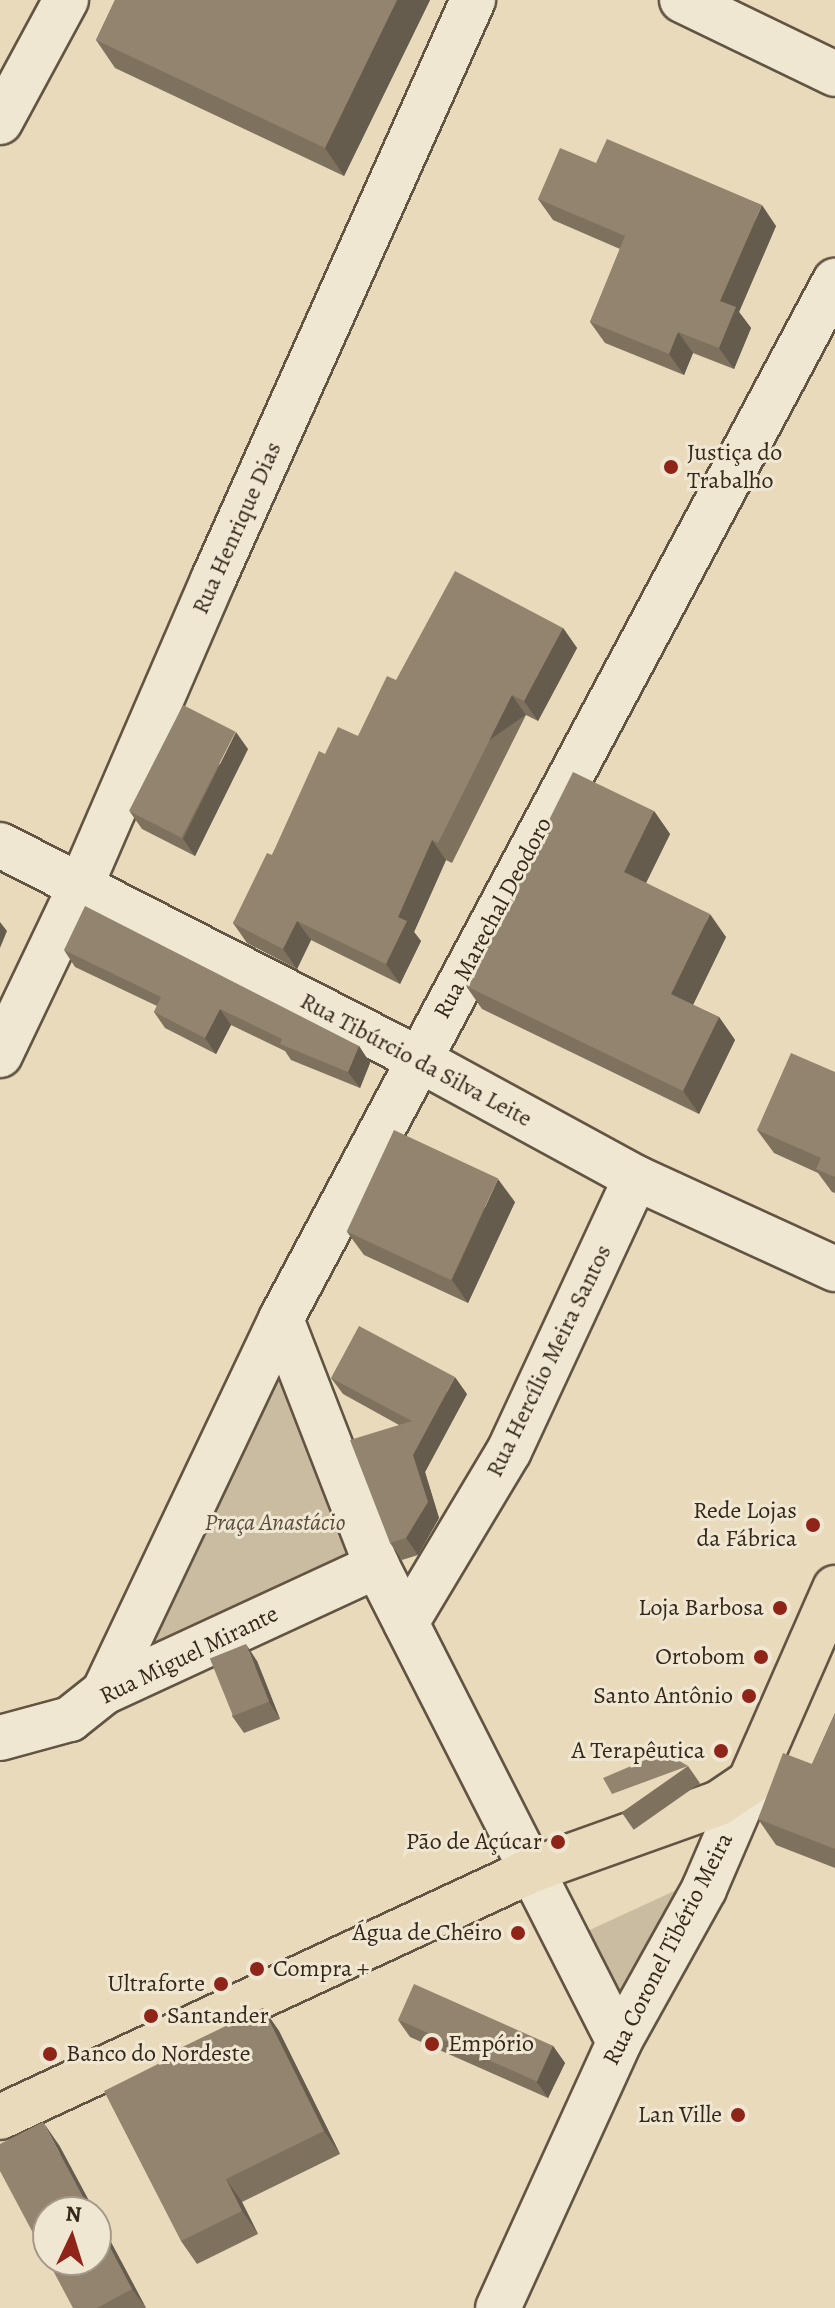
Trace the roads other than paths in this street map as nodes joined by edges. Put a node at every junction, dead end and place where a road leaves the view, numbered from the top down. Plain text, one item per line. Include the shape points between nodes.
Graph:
1 (66, 0) edge
2 (473, 0) edge
3 (682, 0) edge
4 (835, 74) edge
5 (5, 101) edge
6 (835, 281) edge
7 (0, 845) edge
8 (81, 885) junction
9 (0, 1055) edge
10 (418, 1059) junction
11 (636, 1178) junction
12 (835, 1269) edge
13 (281, 1319) junction
14 (377, 1566) junction
15 (835, 1588) edge
16 (406, 1623) junction
17 (104, 1692) junction
18 (0, 1738) edge
19 (750, 1782) junction
20 (532, 1870) junction
21 (619, 2042) junction
22 (0, 2117) edge
23 (498, 2308) edge

1 - 5 street
2 - 8 street, Rua Henrique Dias
3 - 4 street
6 - 10 street, Rua Marechal Deodoro
7 - 8 street, Rua Tibúrcio da Silva Leite
8 - 9 street, Rua Henrique Dias
8 - 10 street, Rua Tibúrcio da Silva Leite
10 - 11 street, Rua Tibúrcio da Silva Leite
10 - 13 street, Rua Marechal Deodoro
11 - 12 street, Rua Tibúrcio da Silva Leite
11 - 16 street, Rua Hercílio Meira Santos via 509,1451
13 - 14 street
13 - 17 street, Rua Marechal Deodoro
14 - 16 street
14 - 17 street, Rua Miguel Mirante
15 - 19 main road, Rua Coronel Tibério Meira
16 - 20 street
17 - 18 street, Rua Miguel Mirante via 70,1719
19 - 20 main road via 719,1803
19 - 21 street, Rua Coronel Tibério Meira via 704,1889
20 - 21 street
20 - 22 main road
21 - 23 street, Rua Coronel Tibério Meira

